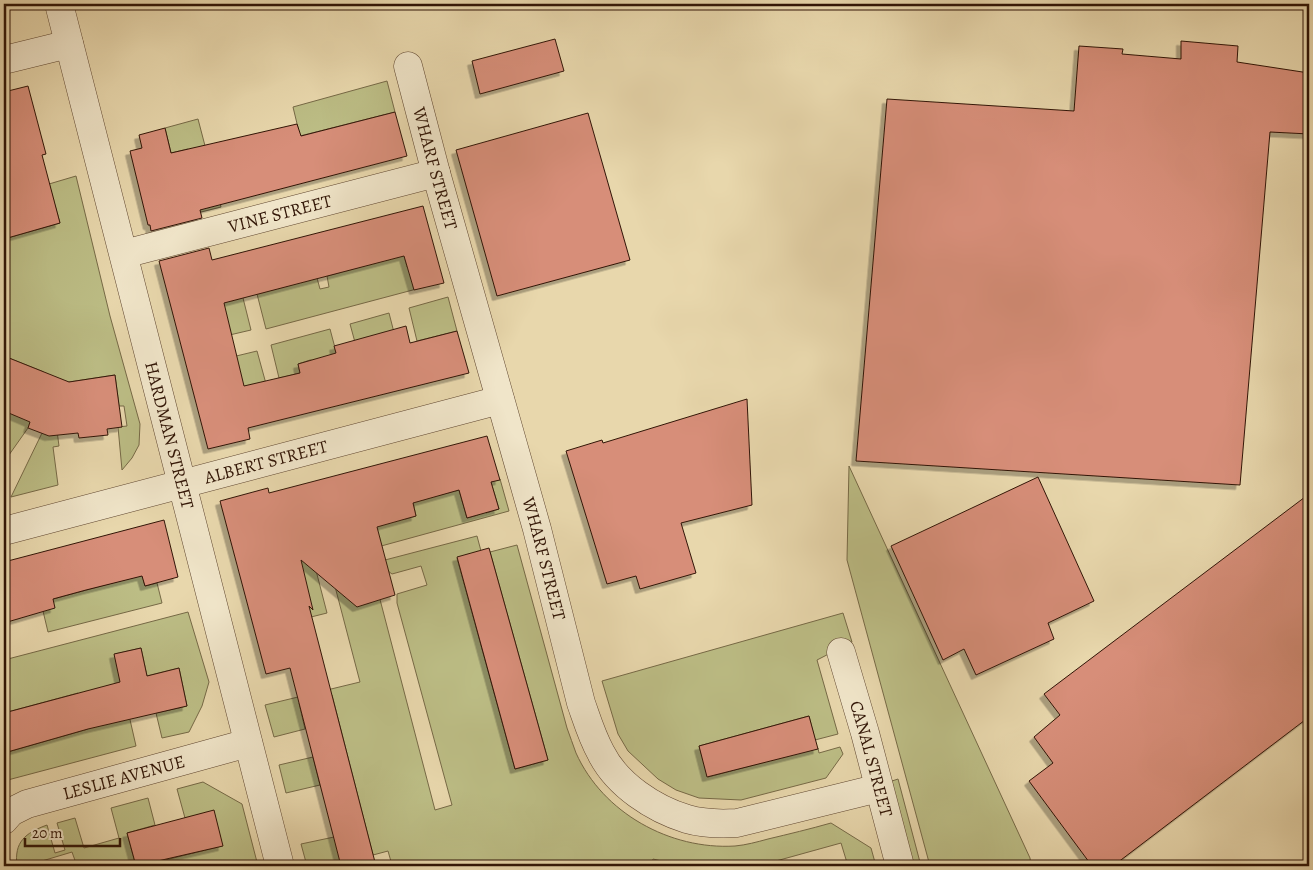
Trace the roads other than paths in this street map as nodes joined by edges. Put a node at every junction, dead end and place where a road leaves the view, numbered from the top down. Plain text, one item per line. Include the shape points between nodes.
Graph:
1 (58, 4) edge
2 (69, 44) junction
3 (4, 60) edge
4 (408, 66) dead end
5 (436, 173) junction
6 (124, 254) junction
7 (500, 400) junction
8 (182, 484) junction
9 (4, 531) edge
10 (841, 652) dead end
11 (248, 743) junction
12 (879, 788) junction
13 (4, 820) edge
14 (280, 866) edge
15 (900, 866) edge

1 - 2 street, HARDMAN STREET
2 - 3 street
2 - 6 street, HARDMAN STREET
4 - 5 street, WHARF STREET
5 - 6 street, VINE STREET
5 - 7 street, WHARF STREET
6 - 8 street, HARDMAN STREET
7 - 8 street, ALBERT STREET
7 - 12 street, WHARF STREET via 588,724 601,754 619,777 657,807 713,824 737,823
8 - 9 street, ALBERT STREET
8 - 11 street, HARDMAN STREET
10 - 12 street, CANAL STREET
11 - 13 street, LESLIE AVENUE via 27,804 11,812
11 - 14 street, HARDMAN STREET
12 - 15 street, CANAL STREET

